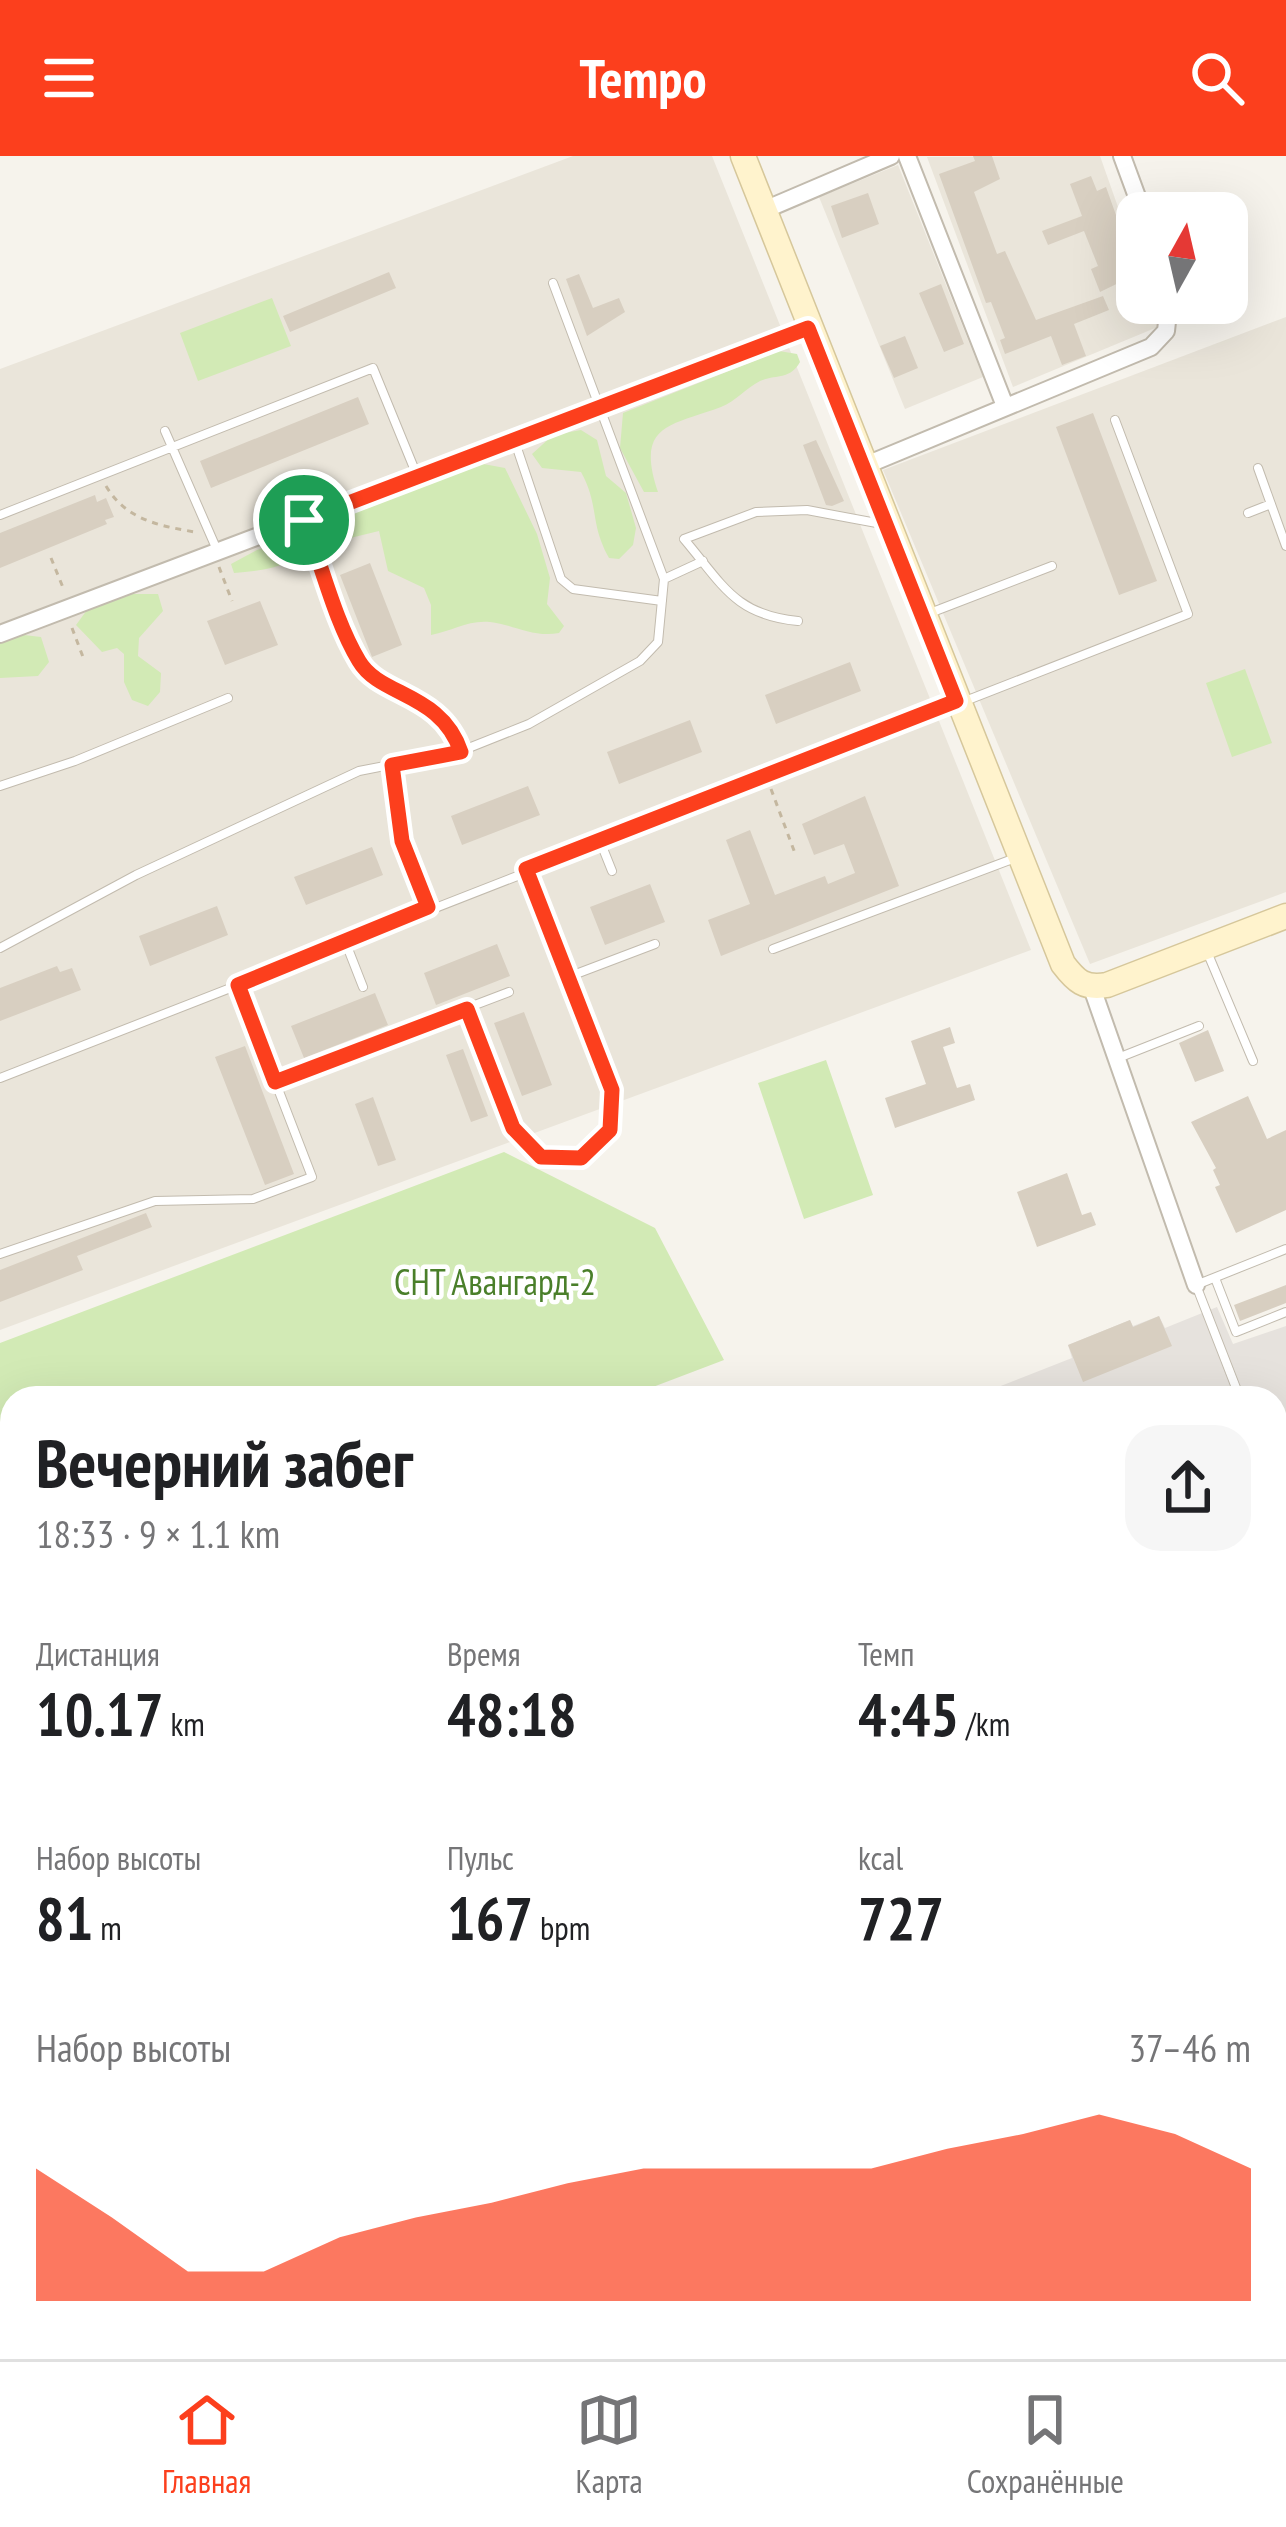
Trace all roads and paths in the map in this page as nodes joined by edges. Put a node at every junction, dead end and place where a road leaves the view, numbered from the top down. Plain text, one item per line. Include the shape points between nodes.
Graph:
1 (742, 156) edge
2 (891, 156) edge
3 (908, 156) edge
4 (1122, 156) edge
5 (1135, 192) edge
6 (762, 211) junction
7 (553, 284) dead end
8 (1167, 324) edge
9 (808, 328) junction
10 (1005, 406) junction
11 (600, 408) junction
12 (1115, 420) dead end
13 (165, 431) dead end
14 (514, 441) junction
15 (172, 445) junction
16 (864, 466) junction
17 (1258, 468) dead end
18 (100, 474) junction
19 (417, 476) junction
20 (1271, 505) junction
21 (1248, 513) dead end
22 (0, 515) edge
23 (304, 520) junction
24 (888, 525) junction
25 (210, 535) junction
26 (1286, 545) edge
27 (216, 554) junction
28 (52, 558) dead end
29 (703, 561) junction
30 (1052, 566) dead end
31 (664, 579) junction
32 (232, 601) dead end
33 (662, 601) junction
34 (68, 609) junction
35 (923, 616) junction
36 (798, 621) dead end
37 (0, 634) edge
38 (83, 657) dead end
39 (228, 698) dead end
40 (956, 701) junction
41 (461, 752) junction
42 (392, 765) junction
43 (766, 776) junction
44 (0, 786) edge
45 (600, 841) junction
46 (796, 856) dead end
47 (1019, 856) junction
48 (526, 869) junction
49 (612, 872) dead end
50 (428, 907) junction
51 (1286, 916) edge
52 (345, 941) junction
53 (655, 944) dead end
54 (1205, 947) junction
55 (0, 948) edge
56 (773, 949) dead end
57 (568, 977) junction
58 (238, 985) junction
59 (363, 987) dead end
60 (1092, 988) junction
61 (509, 992) dead end
62 (467, 1009) junction
63 (1199, 1026) dead end
64 (1118, 1058) junction
65 (1252, 1061) dead end
66 (0, 1078) edge
67 (275, 1082) junction
68 (1286, 1249) edge
69 (0, 1254) edge
70 (1215, 1278) junction
71 (1196, 1285) junction
72 (1286, 1312) edge
73 (1235, 1386) edge

1 - 6 street
2 - 6 street
3 - 10 street
4 - 5 street
6 - 9 street
7 - 11 lane
8 - 10 street via 1150,347
9 - 11 street
9 - 16 street
10 - 16 street
11 - 14 street
11 - 31 lane
12 - 40 lane via 1188,614
13 - 15 lane
14 - 19 street
14 - 33 lane via 561,579 573,589
15 - 18 lane
15 - 19 lane via 373,368
15 - 25 lane
16 - 24 street
17 - 20 lane
18 - 22 lane
18 - 25 path via 112,497 147,522
19 - 23 street
20 - 21 lane
20 - 26 lane
23 - 27 street
23 - 41 lane via 360,665 440,716
24 - 29 lane via 807,510 756,512 684,539
24 - 35 street
25 - 27 lane
27 - 32 path
27 - 34 street
28 - 34 path
29 - 31 lane
29 - 36 lane via 742,605 761,617
30 - 35 lane
31 - 33 lane
33 - 41 lane via 658,642 640,661
34 - 37 street
34 - 38 path
35 - 40 street
39 - 44 lane
40 - 43 lane
40 - 47 street
41 - 42 lane
42 - 50 lane via 402,841
42 - 55 lane via 275,808
43 - 45 lane
43 - 46 path
45 - 48 lane
45 - 49 lane
47 - 56 lane
47 - 60 street via 1063,964
48 - 50 lane
48 - 57 lane
50 - 52 lane
51 - 54 street
52 - 58 lane
52 - 59 lane
53 - 57 lane
54 - 60 street
54 - 65 lane
57 - 62 lane via 612,1090 610,1130 581,1158 541,1157 513,1128
58 - 66 lane
58 - 67 lane
60 - 64 street
61 - 62 lane
62 - 67 lane
63 - 64 lane
64 - 71 street
67 - 69 lane via 312,1177 253,1199 155,1201
68 - 70 lane
70 - 71 lane
70 - 72 lane via 1236,1332
71 - 73 lane

